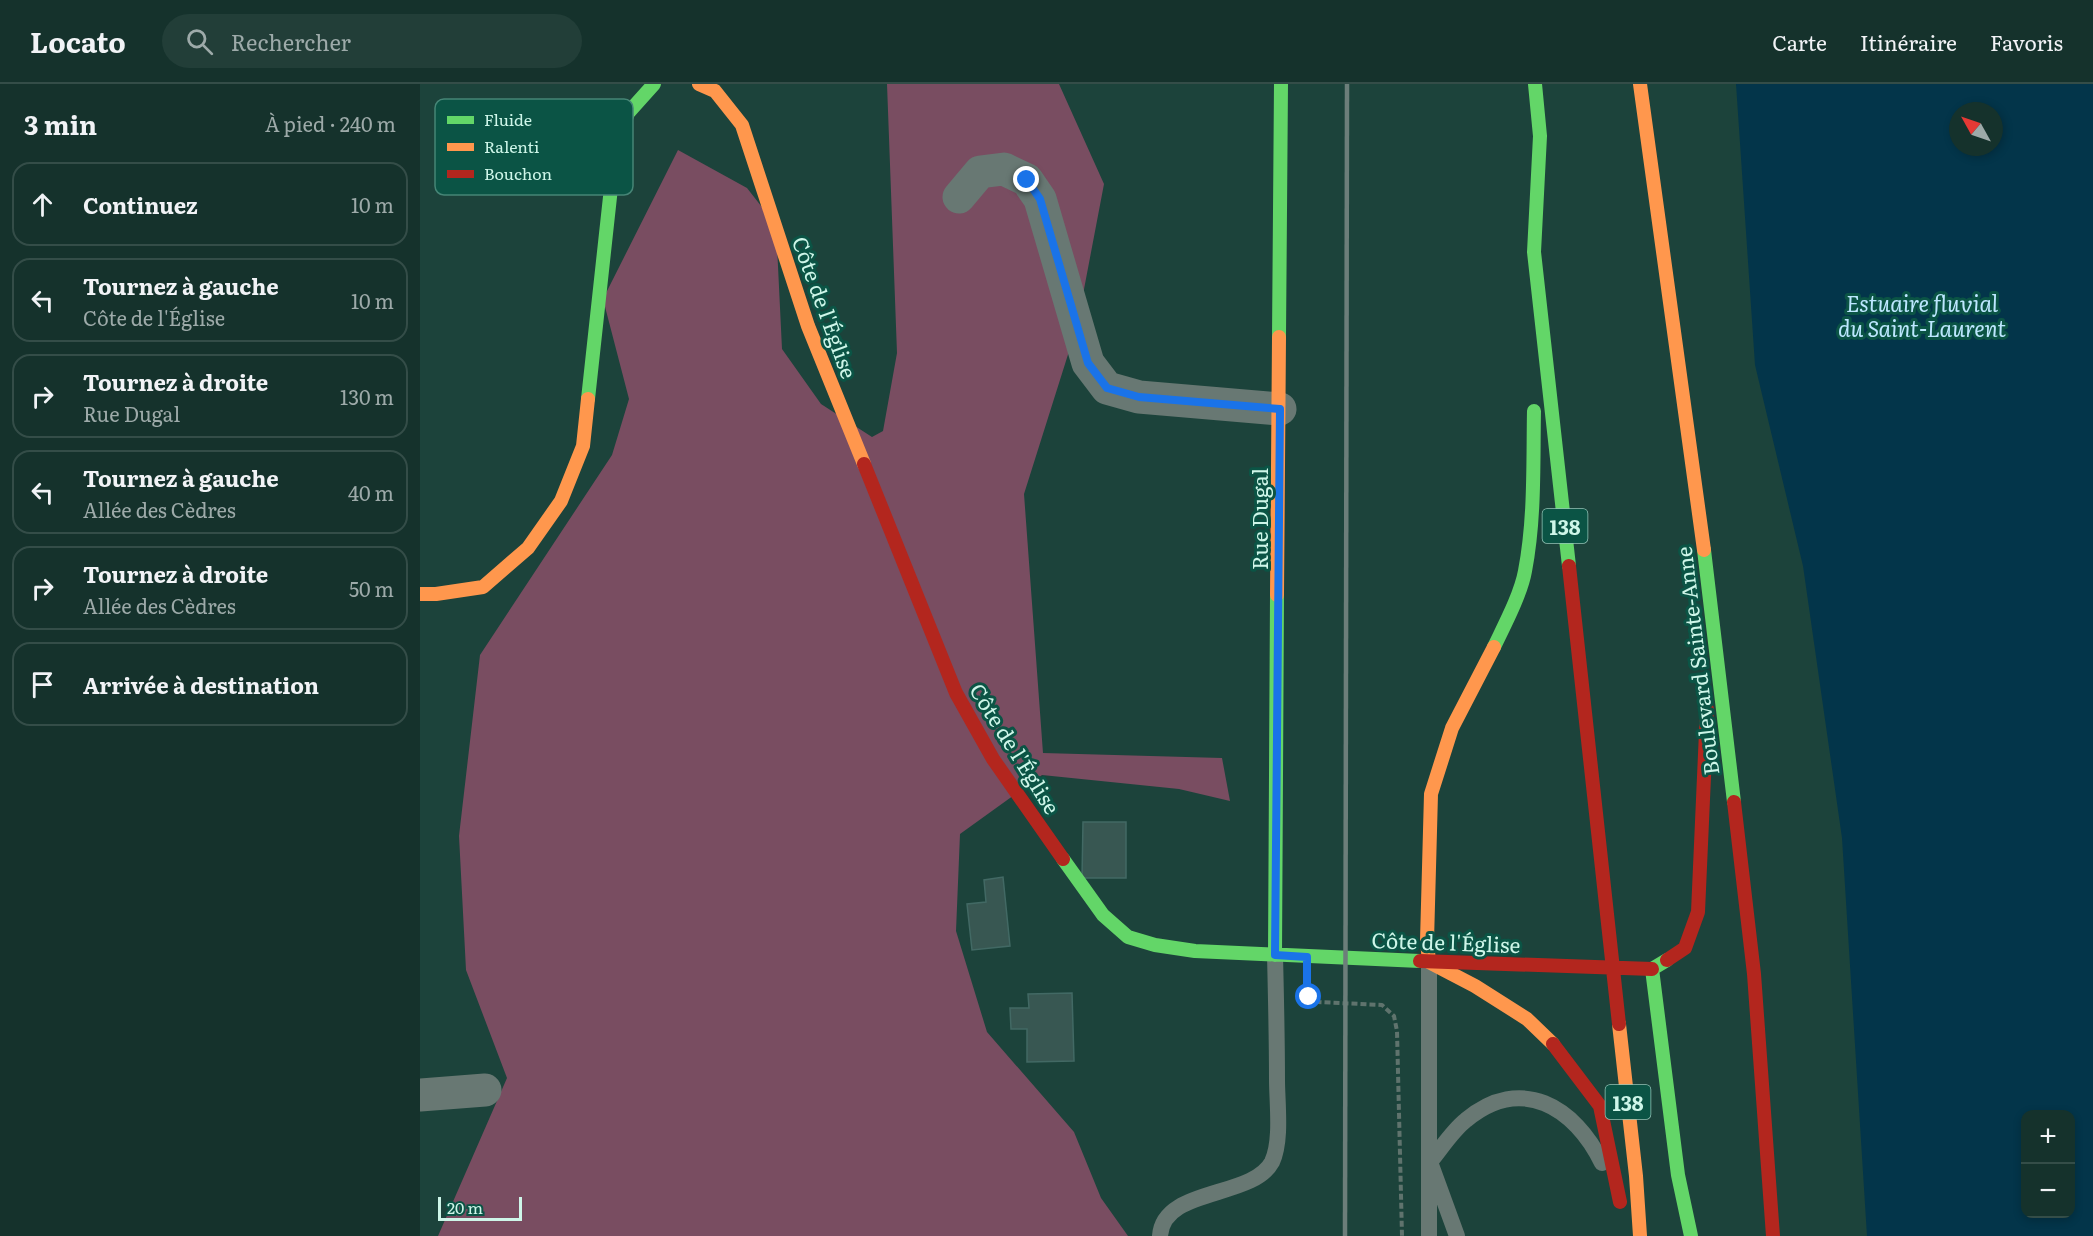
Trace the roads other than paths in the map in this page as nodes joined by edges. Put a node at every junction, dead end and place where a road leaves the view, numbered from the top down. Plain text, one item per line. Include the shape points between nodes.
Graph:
1 (654, 84) edge
2 (699, 84) edge
3 (1281, 84) edge
4 (1535, 84) edge
5 (1640, 84) edge
6 (633, 107) edge
7 (610, 195) edge
8 (959, 197) dead end
9 (1534, 252) junction
10 (1534, 379) dead end
11 (1534, 402) dead end
12 (1280, 409) junction
13 (420, 594) edge
14 (1711, 603) junction
15 (1275, 955) junction
16 (1429, 962) junction
17 (1614, 968) junction
18 (1652, 969) junction
19 (485, 1090) dead end
20 (420, 1095) edge
21 (1430, 1162) junction
22 (1620, 1199) junction
23 (1623, 1218) dead end
24 (1160, 1236) edge
25 (1429, 1236) edge
26 (1457, 1236) edge
27 (1640, 1236) edge
28 (1691, 1236) edge
29 (1773, 1236) edge

1 - 6 main road
2 - 15 main road, Côte de l'Église via 715,91 742,125 808,326 956,693 993,759 1103,915 1128,937 1195,951
3 - 12 main road, Rue Dugal
4 - 9 main road, 138 via 1540,136
5 - 14 main road, Boulevard Sainte-Anne
7 - 13 main road via 583,446 561,501 528,548 483,587
8 - 12 street via 980,172 1004,169 1027,180 1040,199 1088,363 1107,388 1139,397
9 - 10 main road
9 - 17 main road, 138
11 - 16 main road via 1533,505 1525,573 1505,626 1452,728 1431,794
12 - 15 main road, Rue Dugal
14 - 18 main road via 1698,912 1685,948
14 - 29 main road, Boulevard Sainte-Anne via 1754,974
15 - 16 main road, Côte de l'Église
15 - 24 lane via 1278,1121 1274,1159 1254,1178 1175,1209 1163,1220
16 - 17 main road, Côte de l'Église
16 - 21 lane
16 - 22 main road via 1527,1019 1558,1049 1600,1106
17 - 18 main road, Côte de l'Église
17 - 27 main road, 138
18 - 28 main road via 1678,1175
19 - 20 street
21 - 22 lane via 1466,1120 1495,1103 1521,1097 1545,1102 1572,1119 1598,1155
21 - 25 lane
21 - 26 lane
22 - 23 main road

